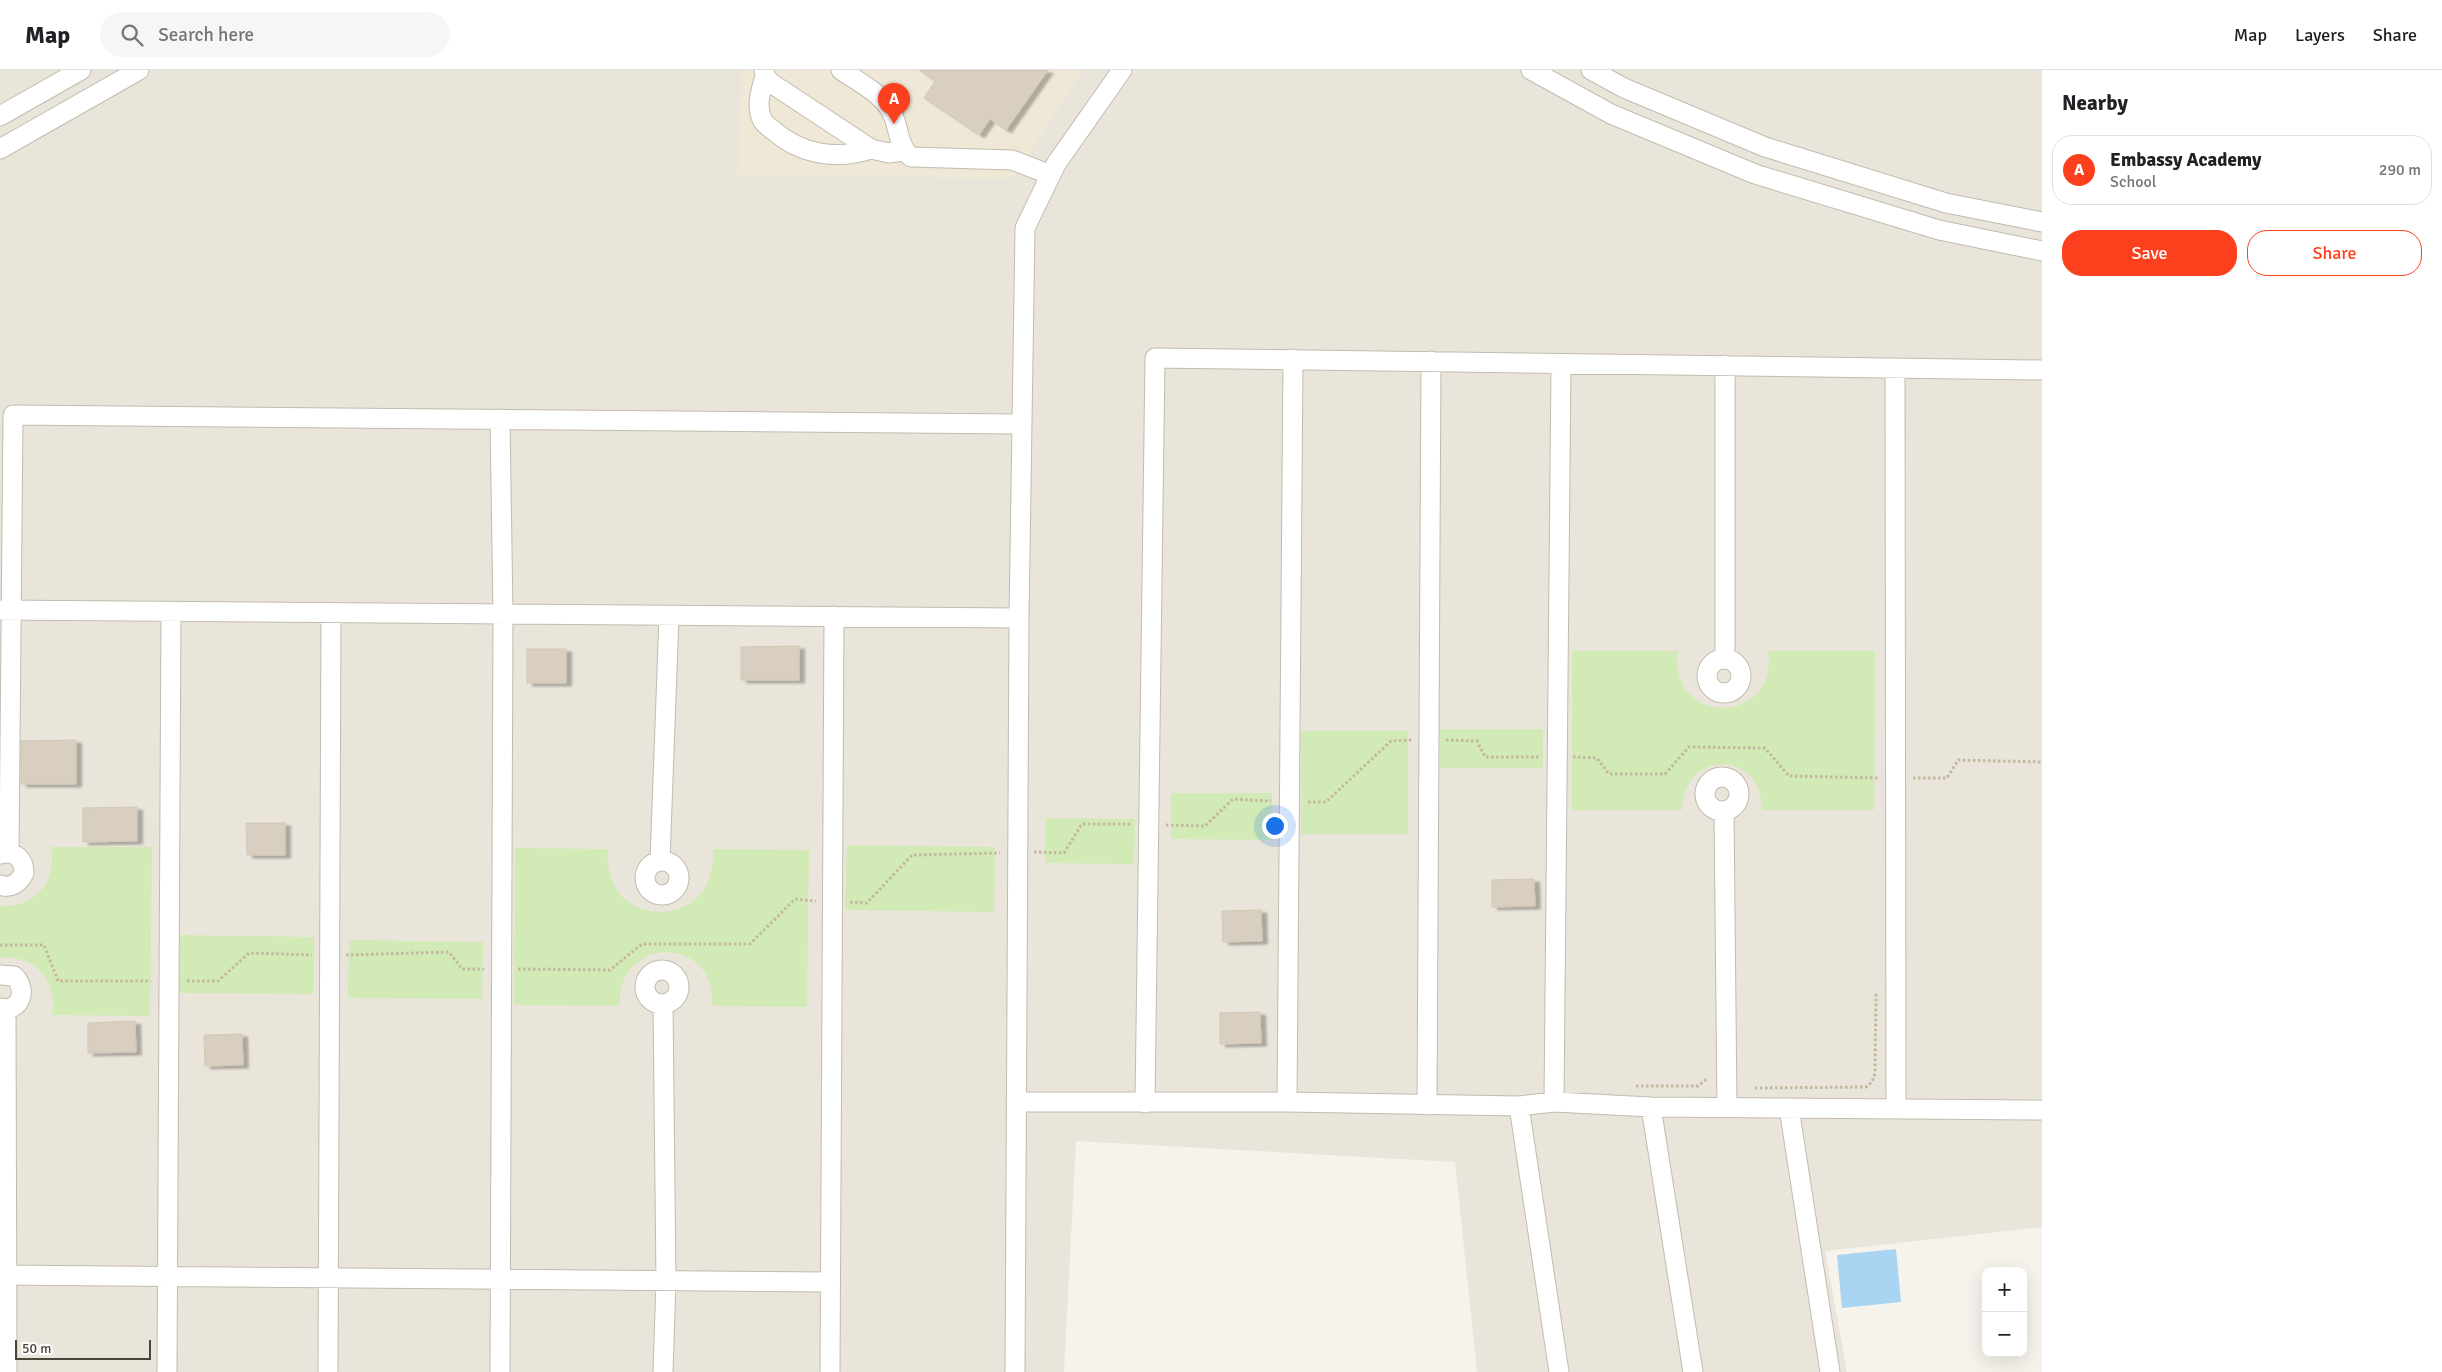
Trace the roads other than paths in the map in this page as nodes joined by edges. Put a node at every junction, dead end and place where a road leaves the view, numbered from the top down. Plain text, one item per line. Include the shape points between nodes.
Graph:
1 (81, 70) edge
2 (139, 70) edge
3 (841, 70) edge
4 (1122, 70) edge
5 (1531, 70) edge
6 (1590, 70) edge
7 (764, 73) edge
8 (0, 116) edge
9 (0, 149) edge
10 (871, 149) junction
11 (903, 151) junction
12 (1051, 175) junction
13 (2042, 222) edge
14 (2042, 251) edge
15 (1293, 359) junction
16 (1431, 361) junction
17 (1561, 364) junction
18 (1724, 365) junction
19 (1895, 368) junction
20 (2042, 370) edge
21 (500, 419) junction
22 (1022, 424) junction
23 (5, 610) edge
24 (171, 612) junction
25 (331, 613) junction
26 (503, 614) junction
27 (669, 616) junction
28 (834, 616) junction
29 (1019, 618) junction
30 (1725, 658) dead end
31 (1724, 811) dead end
32 (4, 853) edge
33 (660, 861) dead end
34 (0, 885) edge
35 (0, 975) edge
36 (664, 1004) dead end
37 (3, 1008) edge
38 (1016, 1102) junction
39 (1287, 1102) junction
40 (1554, 1102) junction
41 (1145, 1103) junction
42 (1427, 1105) junction
43 (1519, 1106) junction
44 (1651, 1107) junction
45 (1727, 1108) junction
46 (1788, 1108) junction
47 (1896, 1109) junction
48 (2042, 1110) edge
49 (4, 1275) edge
50 (168, 1277) junction
51 (327, 1278) junction
52 (500, 1280) junction
53 (666, 1281) junction
54 (830, 1282) junction
55 (7, 1372) edge
56 (167, 1372) edge
57 (328, 1372) edge
58 (500, 1372) edge
59 (663, 1372) edge
60 (830, 1372) edge
61 (1015, 1372) edge
62 (1559, 1372) edge
63 (1693, 1372) edge
64 (1830, 1372) edge

1 - 8 street
2 - 9 street
3 - 11 street via 880,97 889,108 897,123
4 - 12 street
5 - 14 street via 1611,114 1755,174 1939,230
6 - 13 street via 1624,88 1765,147 1946,202
7 - 10 street via 771,83
7 - 10 street via 758,102 763,122 780,137 804,150 833,155 853,155
10 - 11 street
11 - 12 street via 911,157 1012,160
12 - 22 street via 1025,228
15 - 16 street
15 - 39 street
15 - 41 street via 1155,358
16 - 17 street
16 - 42 street
17 - 18 street
17 - 40 street
18 - 19 street
18 - 30 street
19 - 20 street
19 - 47 street
21 - 22 street
21 - 23 street via 13,415
21 - 26 street
22 - 29 street
23 - 24 street
23 - 32 street
24 - 25 street
24 - 50 street
25 - 26 street
25 - 51 street
26 - 27 street
26 - 52 street
27 - 28 street
27 - 33 street
28 - 29 street
28 - 54 street
29 - 38 street
31 - 45 street
32 - 34 street via 21,859 24,873 16,884
35 - 37 street via 14,976 22,988 19,1002
36 - 53 street
37 - 49 street
38 - 41 street
38 - 61 street
39 - 41 street
39 - 42 street
40 - 43 street
40 - 44 street
42 - 43 street
43 - 62 street
44 - 45 street
44 - 63 street
45 - 46 street
46 - 47 street
46 - 64 street
47 - 48 street
49 - 50 street
49 - 55 street
50 - 51 street
50 - 56 street
51 - 52 street
51 - 57 street
52 - 53 street
52 - 58 street
53 - 54 street
53 - 59 street
54 - 60 street

